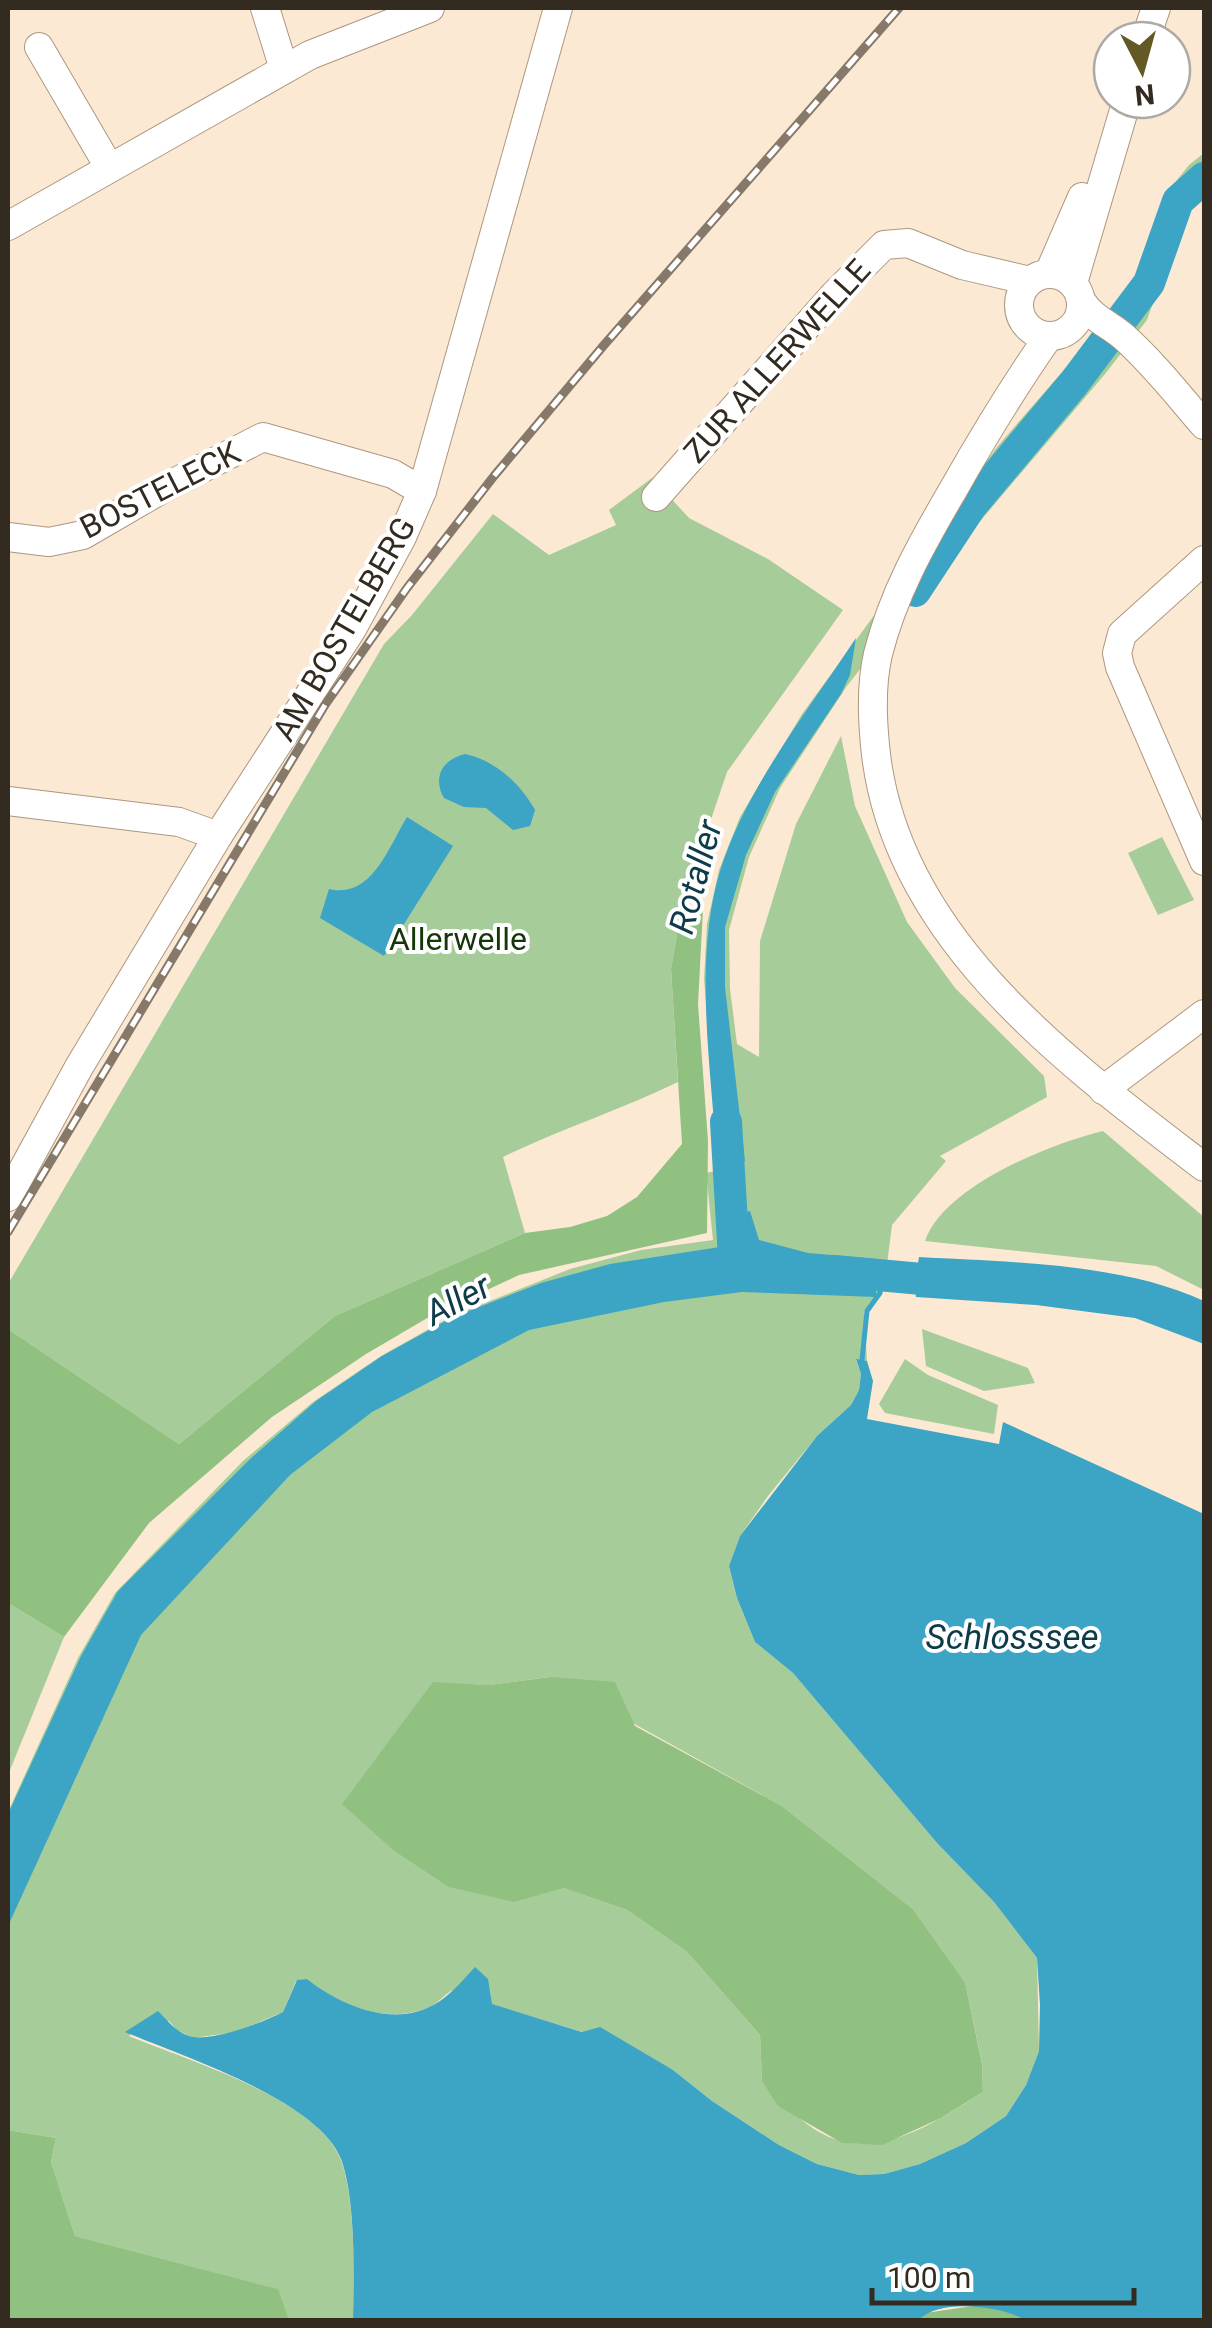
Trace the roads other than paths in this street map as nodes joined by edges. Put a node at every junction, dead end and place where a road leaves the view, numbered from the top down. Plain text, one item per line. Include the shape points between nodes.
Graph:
1 (265, 8) edge
2 (430, 8) edge
3 (558, 8) edge
4 (39, 47) dead end
5 (284, 69) junction
6 (1106, 120) edge
7 (1121, 120) edge
8 (109, 168) junction
9 (8, 226) edge
10 (1075, 318) junction
11 (1198, 405) edge
12 (422, 491) junction
13 (656, 497) dead end
14 (8, 536) edge
15 (1204, 560) edge
16 (8, 801) edge
17 (218, 836) junction
18 (1204, 861) edge
19 (1204, 1014) edge
20 (1103, 1090) junction
21 (1204, 1166) edge
22 (8, 1197) edge

1 - 5 street
2 - 5 street
3 - 12 street, AM BOSTELBERG
4 - 8 street
5 - 8 street
6 - 10 street via 1071,227
7 - 10 street via 1088,235
8 - 9 street
10 - 11 street via 1156,367
10 - 13 street, ZUR ALLERWELLE via 962,265 894,242 874,252
10 - 20 street via 1007,394 908,568 873,682 875,744 882,796 915,880 1015,1009
12 - 14 street, BOSTELECK via 393,474 263,438 83,535 49,542
12 - 17 street, AM BOSTELBERG via 352,629
15 - 18 street via 1122,634 1116,653
16 - 17 street via 179,822
17 - 22 street, AM BOSTELBERG
19 - 20 street
20 - 21 street

